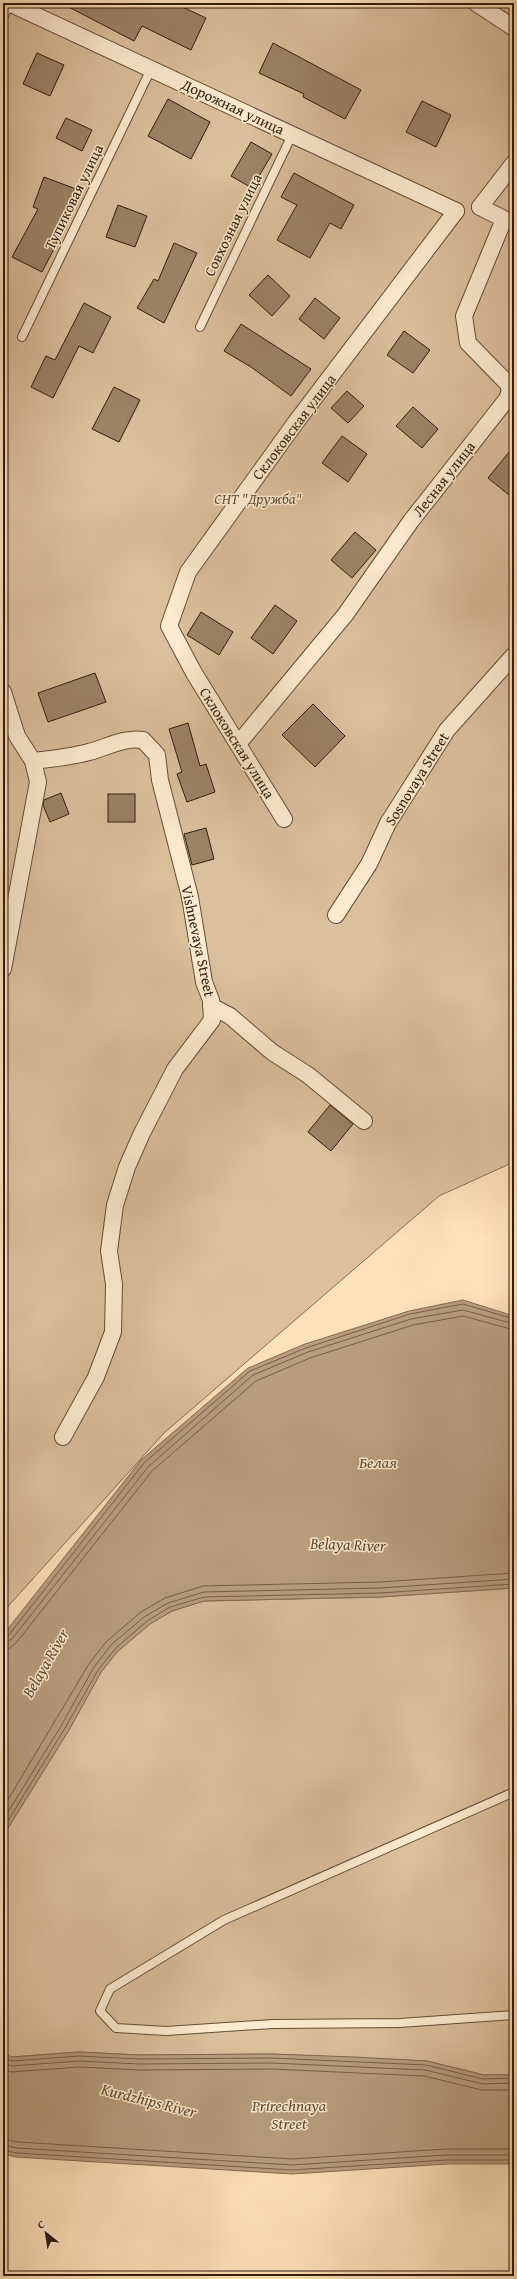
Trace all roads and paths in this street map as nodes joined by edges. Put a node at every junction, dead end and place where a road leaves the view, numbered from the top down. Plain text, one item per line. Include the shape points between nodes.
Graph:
1 (9, 3) edge
2 (476, 3) edge
3 (3, 18) edge
4 (514, 28) edge
5 (151, 69) junction
6 (292, 135) junction
7 (514, 163) edge
8 (480, 207) junction
9 (456, 211) junction
10 (509, 221) edge
11 (200, 327) dead end
12 (22, 337) dead end
13 (514, 655) edge
14 (3, 692) edge
15 (238, 744) junction
16 (33, 761) junction
17 (284, 819) dead end
18 (336, 915) dead end
19 (3, 969) edge
20 (212, 1006) junction
21 (364, 1121) dead end
22 (63, 1437) dead end
23 (514, 1792) edge
24 (514, 2015) edge

1 - 3 lane
1 - 5 street, Дорожная улица
2 - 4 street
5 - 6 street, Дорожная улица
5 - 12 lane, Тупиковая улица
6 - 9 street, Дорожная улица
6 - 11 lane, Совхозная улица
7 - 8 street
8 - 9 street
8 - 10 street, Лесная улица
9 - 15 street, Склоковская улица via 296,422 188,572 169,626 194,673
10 - 15 street, Лесная улица via 464,316 468,343 508,384 510,391 507,399 411,521 345,615
13 - 18 street, Sosnovaya Street via 447,730 388,823 369,864
14 - 16 street via 17,736
15 - 17 street, Склоковская улица
16 - 19 street via 38,782
16 - 20 street, Vishnevaya Street via 64,758 131,738 143,740 156,755 190,897 204,982
20 - 21 street, Vishnevaya Street via 230,1016 272,1052 308,1075
20 - 22 street via 212,1020 174,1069 127,1167 115,1205 108,1251 114,1284 113,1332 96,1377
23 - 24 lane via 224,1920 110,1990 100,2010 116,2028 166,2031 273,2024 400,2023

